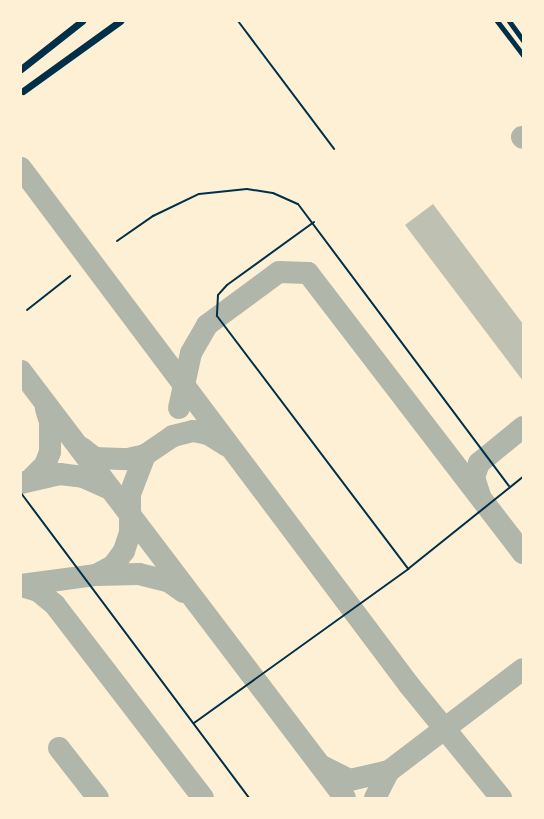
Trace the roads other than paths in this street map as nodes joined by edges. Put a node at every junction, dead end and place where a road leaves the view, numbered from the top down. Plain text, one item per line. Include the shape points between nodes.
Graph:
1 (82, 21) edge
2 (120, 21) edge
3 (238, 21) edge
4 (497, 21) edge
5 (509, 21) edge
6 (523, 40) edge
7 (523, 55) edge
8 (21, 69) edge
9 (23, 91) dead end
10 (334, 149) dead end
11 (314, 222) junction
12 (117, 241) dead end
13 (70, 276) dead end
14 (27, 310) dead end
15 (523, 477) edge
16 (509, 486) junction
17 (21, 493) edge
18 (408, 569) junction
19 (194, 723) junction
20 (249, 798) edge

1 - 8 highway
2 - 9 highway
3 - 10 lane
4 - 7 street
5 - 6 street
11 - 12 lane via 298,204 273,193 220,190 178,201
11 - 16 lane
11 - 18 lane via 227,285 218,295 217,316
13 - 14 lane
15 - 16 lane
16 - 18 lane
17 - 19 lane
18 - 19 lane
19 - 20 lane

